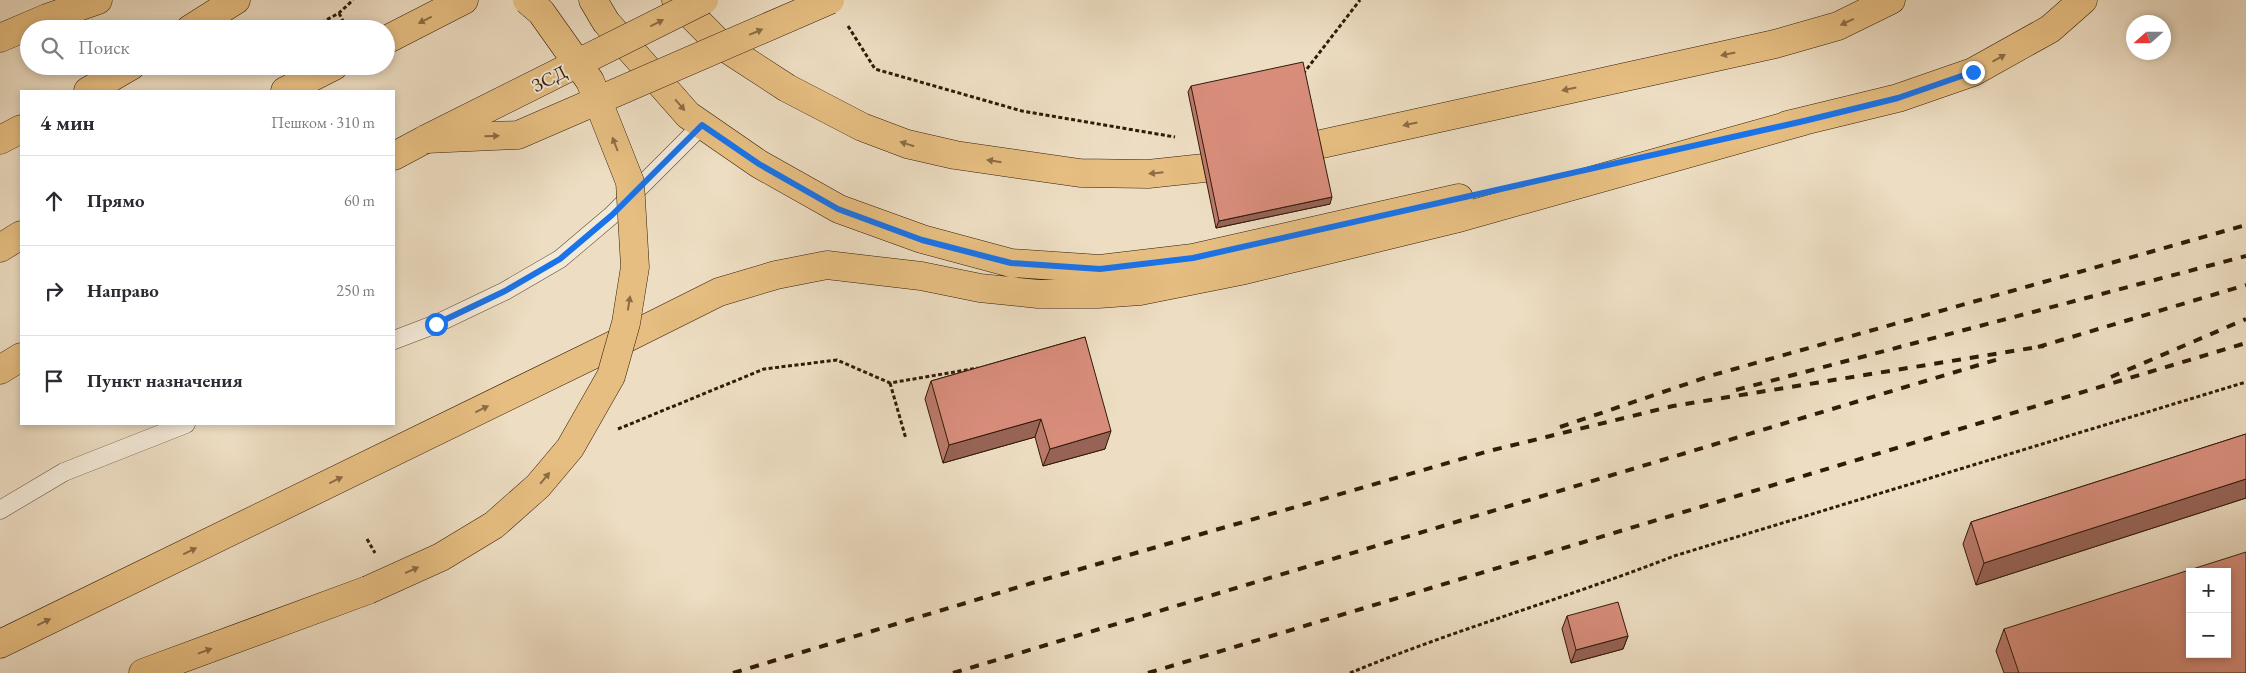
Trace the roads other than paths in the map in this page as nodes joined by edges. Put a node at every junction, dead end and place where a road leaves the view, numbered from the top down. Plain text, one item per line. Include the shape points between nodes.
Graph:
1 (98, 0) edge
2 (236, 0) edge
3 (464, 0) edge
4 (526, 0) edge
5 (592, 0) edge
6 (676, 0) edge
7 (704, 0) edge
8 (830, 0) edge
9 (1891, 0) edge
10 (2083, 0) edge
11 (42, 20) edge
12 (204, 20) edge
13 (20, 29) edge
14 (395, 35) edge
15 (0, 38) edge
16 (116, 75) edge
17 (316, 75) edge
18 (90, 90) edge
19 (287, 90) edge
20 (1804, 121) junction
21 (702, 125) junction
22 (20, 130) edge
23 (426, 139) junction
24 (0, 140) edge
25 (1317, 145) edge
26 (395, 155) edge
27 (1204, 168) edge
28 (20, 235) edge
29 (0, 248) edge
30 (395, 340) edge
31 (20, 358) edge
32 (0, 370) edge
33 (183, 425) edge
34 (0, 510) edge
35 (0, 644) edge
36 (143, 673) edge

1 - 11 main road
2 - 12 main road
3 -> 14 main road
36 -> 4 main road, bridge via 368,590 441,557 494,525 538,486 570,448 611,376 626,324 636,267 630,182 590,81 541,12
5 -> 21 main road via 606,22 688,115
27 -> 6 main road via 1148,174 1080,172 955,155 907,144 862,127 787,88 721,45
23 -> 7 main road, ЗСД, bridge
23 -> 8 main road, bridge via 518,135
9 -> 25 main road via 1838,26 1775,44
20 -> 10 main road via 1898,98 1973,72 2050,30
13 - 15 main road
16 - 18 main road
17 - 19 main road
20 - 21 main road via 1193,258 1100,269 1011,263 922,240 838,209 759,164
35 -> 20 main road via 719,292 776,275 827,264 1038,294 1140,290 1244,270 1455,219
21 - 30 lane via 612,215 560,259 505,291
22 - 24 main road
23 - 26 main road, ЗСД
28 - 29 main road
31 - 32 main road
33 - 34 lane via 64,472

